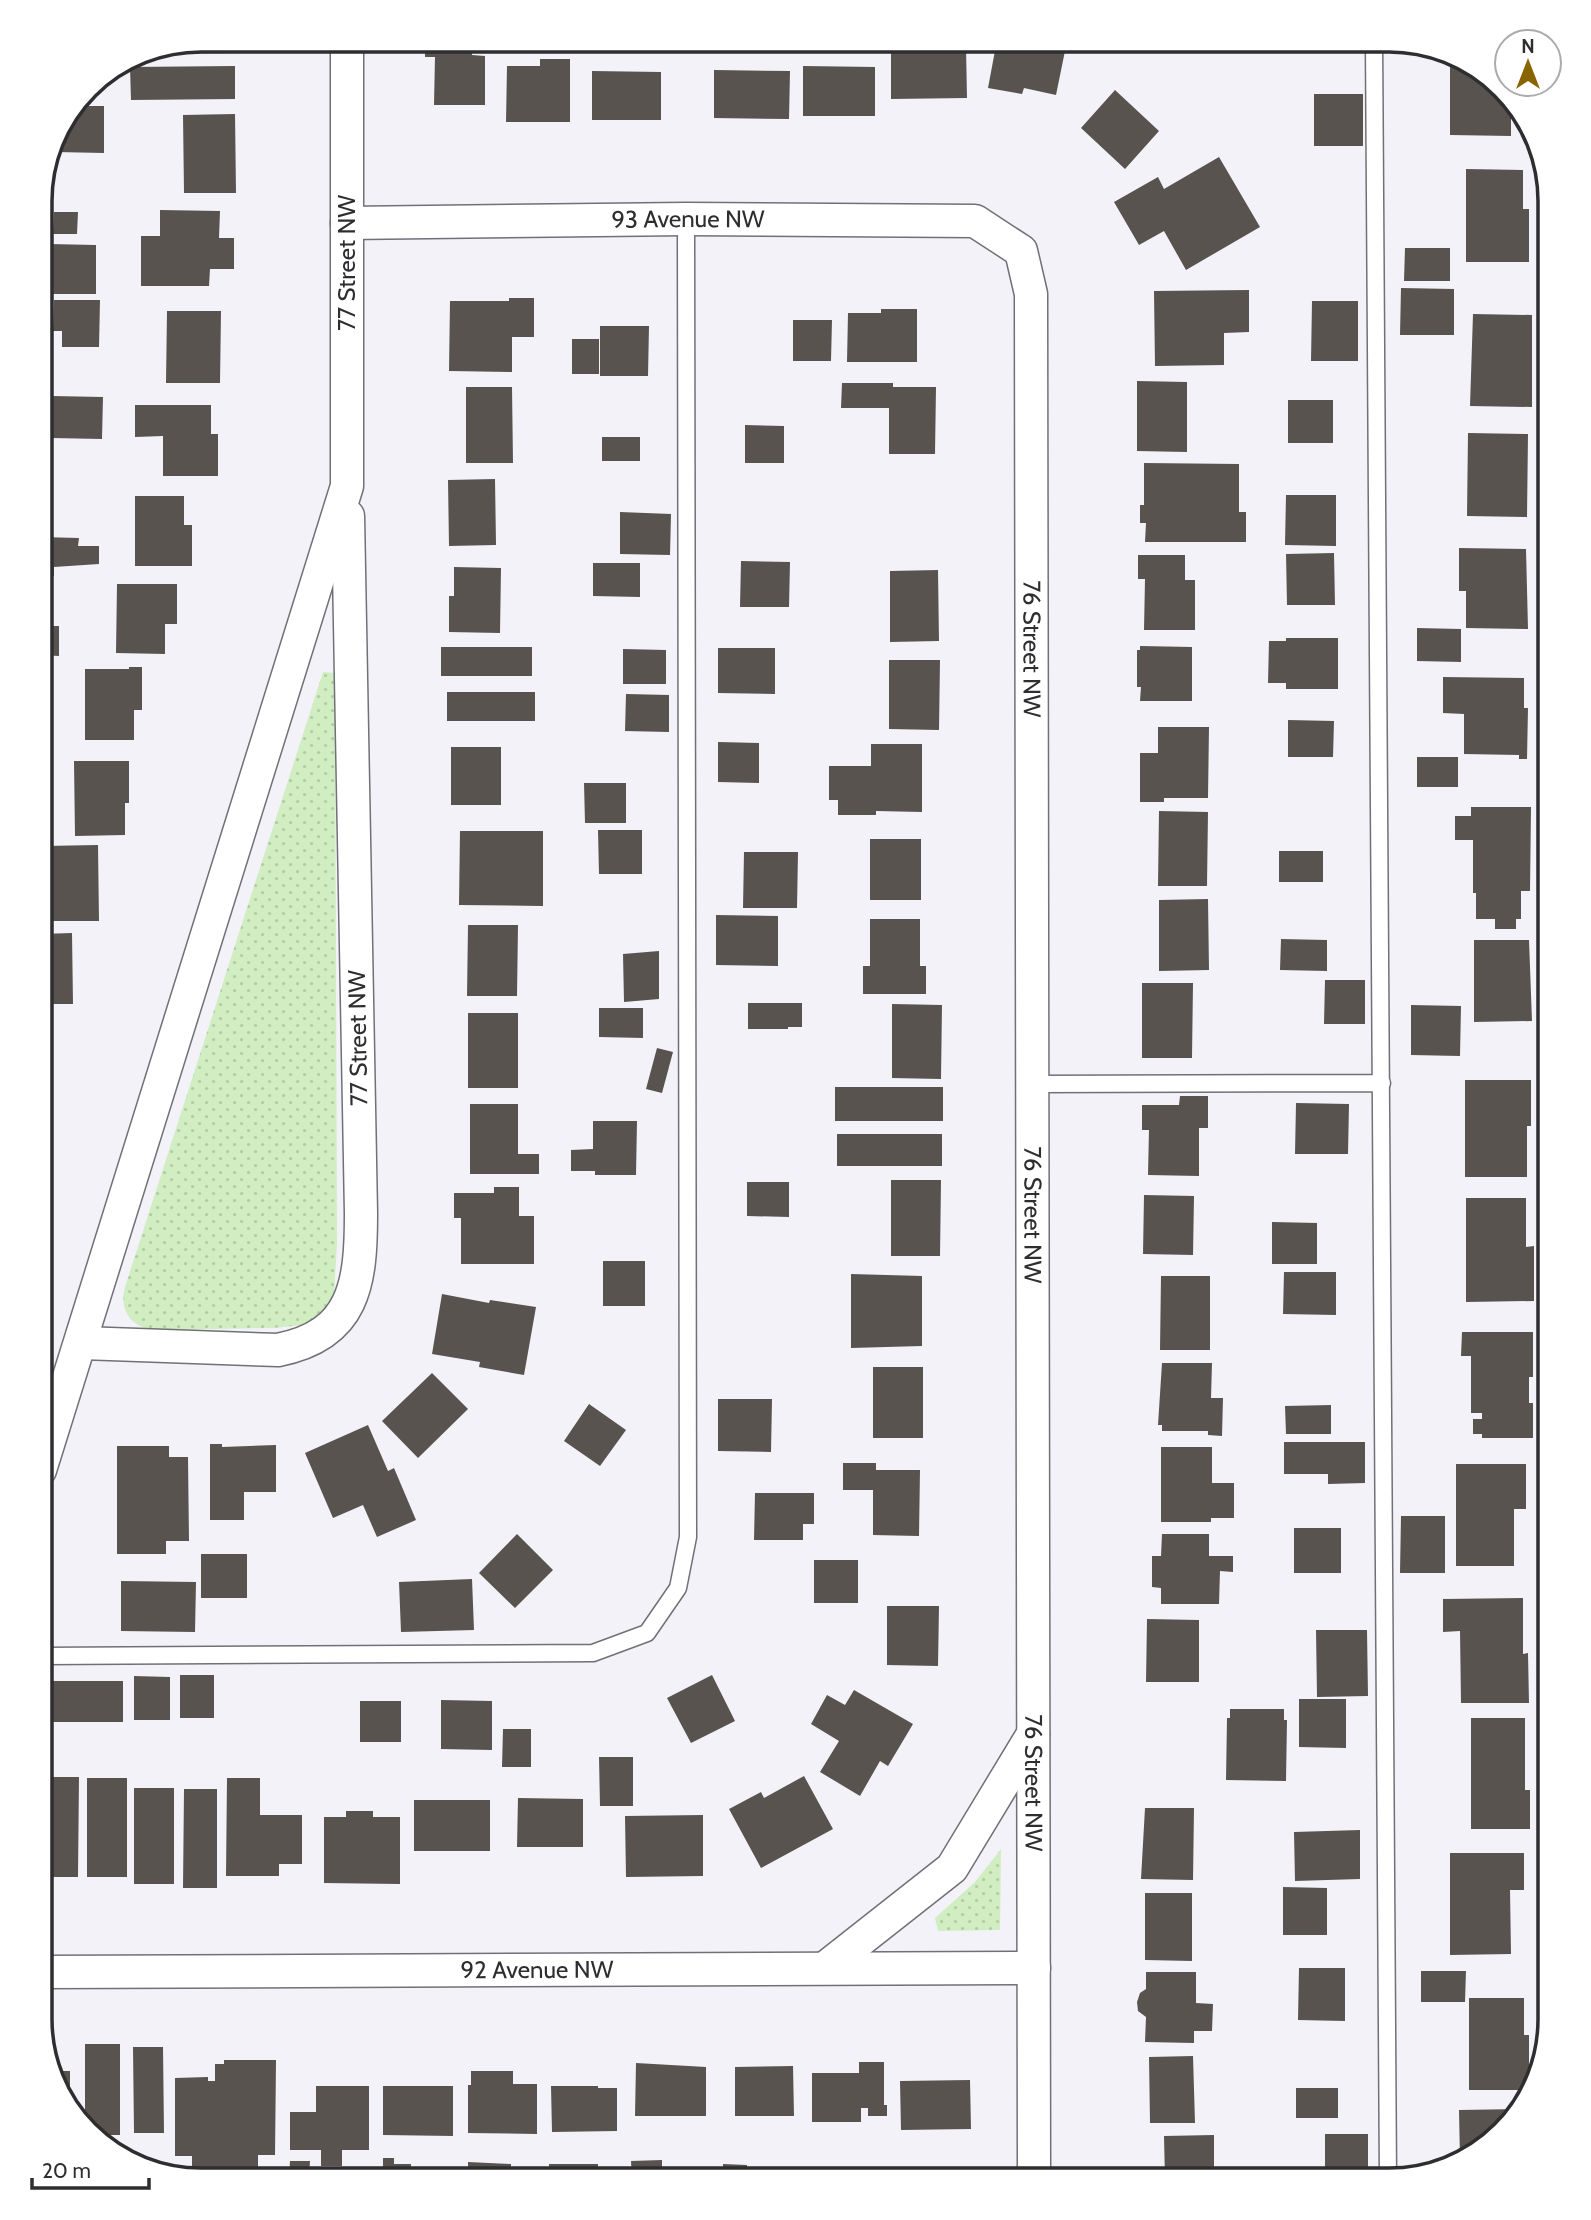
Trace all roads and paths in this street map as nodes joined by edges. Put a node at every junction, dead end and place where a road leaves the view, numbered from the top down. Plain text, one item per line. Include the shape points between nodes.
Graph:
1 (347, 53) edge
2 (1374, 53) edge
3 (687, 219) junction
4 (347, 223) junction
5 (1021, 251) joint
6 (347, 486) junction
7 (1382, 1083) junction
8 (1033, 1084) junction
9 (82, 1343) junction
10 (52, 1433) edge
11 (52, 1656) edge
12 (1033, 1733) junction
13 (825, 1968) junction
14 (1034, 1968) junction
15 (52, 1972) edge
16 (1034, 2168) edge
17 (1388, 2168) edge

1 - 4 street, 77 Street NW
2 - 7 lane
3 - 4 street, 93 Avenue NW
3 - 5 street, 93 Avenue NW via 975,221
3 - 11 lane via 688,1537 678,1588 647,1633 593,1653
4 - 6 street, 77 Street NW
5 - 8 street, 76 Street NW via 1031,294
6 - 9 street, 77 Street NW
6 - 9 street, 77 Street NW via 361,1214 352,1293 333,1326 316,1338 278,1350
7 - 8 lane
7 - 17 lane
8 - 12 street, 76 Street NW
9 - 10 street, 77 Street NW
12 - 13 street via 952,1868
12 - 14 street, 76 Street NW
13 - 14 street, 92 Avenue NW
13 - 15 street, 92 Avenue NW
14 - 16 street, 76 Street NW

